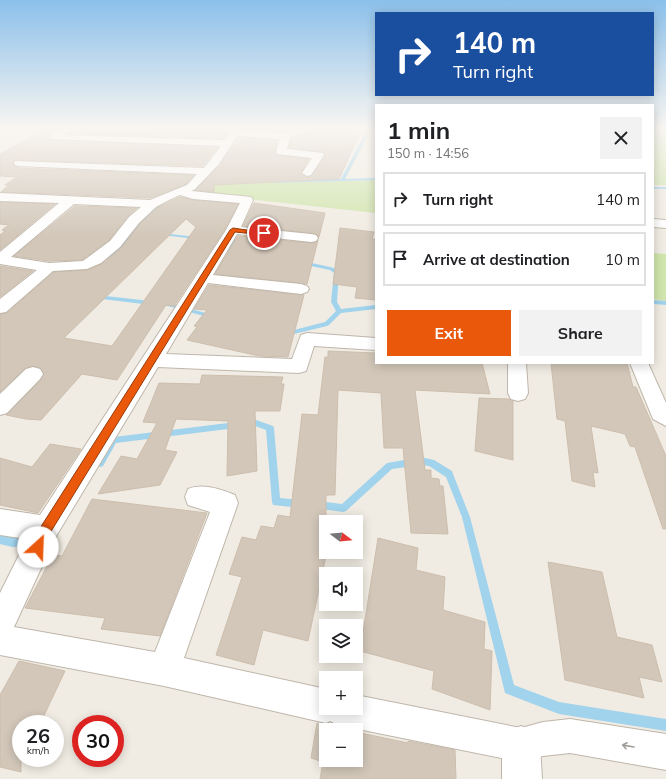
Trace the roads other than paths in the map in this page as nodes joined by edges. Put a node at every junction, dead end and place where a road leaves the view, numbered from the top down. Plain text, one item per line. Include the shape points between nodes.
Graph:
1 (74, 165) edge
2 (211, 165) edge
3 (313, 165) edge
4 (205, 171) junction
5 (307, 173) dead end
6 (185, 193) junction
7 (0, 196) edge
8 (71, 200) junction
9 (152, 204) junction
10 (654, 223) edge
11 (666, 224) edge
12 (233, 230) junction
13 (311, 238) dead end
14 (0, 259) edge
15 (49, 267) junction
16 (202, 278) junction
17 (301, 289) dead end
18 (0, 308) edge
19 (375, 344) edge
20 (151, 360) junction
21 (517, 364) edge
22 (639, 364) edge
23 (33, 374) dead end
24 (518, 394) dead end
25 (0, 407) edge
26 (666, 417) edge
27 (197, 497) dead end
28 (0, 522) edge
29 (42, 537) junction
30 (0, 625) edge
31 (0, 640) edge
32 (164, 670) junction
33 (319, 704) edge
34 (362, 715) edge
35 (666, 752) edge
36 (522, 762) edge

1 - 4 street
2 - 4 street
3 - 5 street
4 - 6 street
6 - 9 street via 165,197
6 - 12 street via 247,200
7 - 8 street
8 - 9 street
8 - 14 street
9 - 15 street via 134,220 115,244 96,260 87,265
10 - 11 street
12 - 13 street
12 - 16 street
14 - 15 street
15 - 18 street
16 - 17 street
16 - 20 street
19 - 20 street via 307,339 299,366
20 - 29 street
21 - 24 street
22 - 26 street via 660,413
23 - 25 street
27 - 32 street via 226,503
28 - 29 street
29 - 30 street
31 - 32 street
32 - 33 street
34 - 36 street
35 -> 36 street via 570,736 543,739

